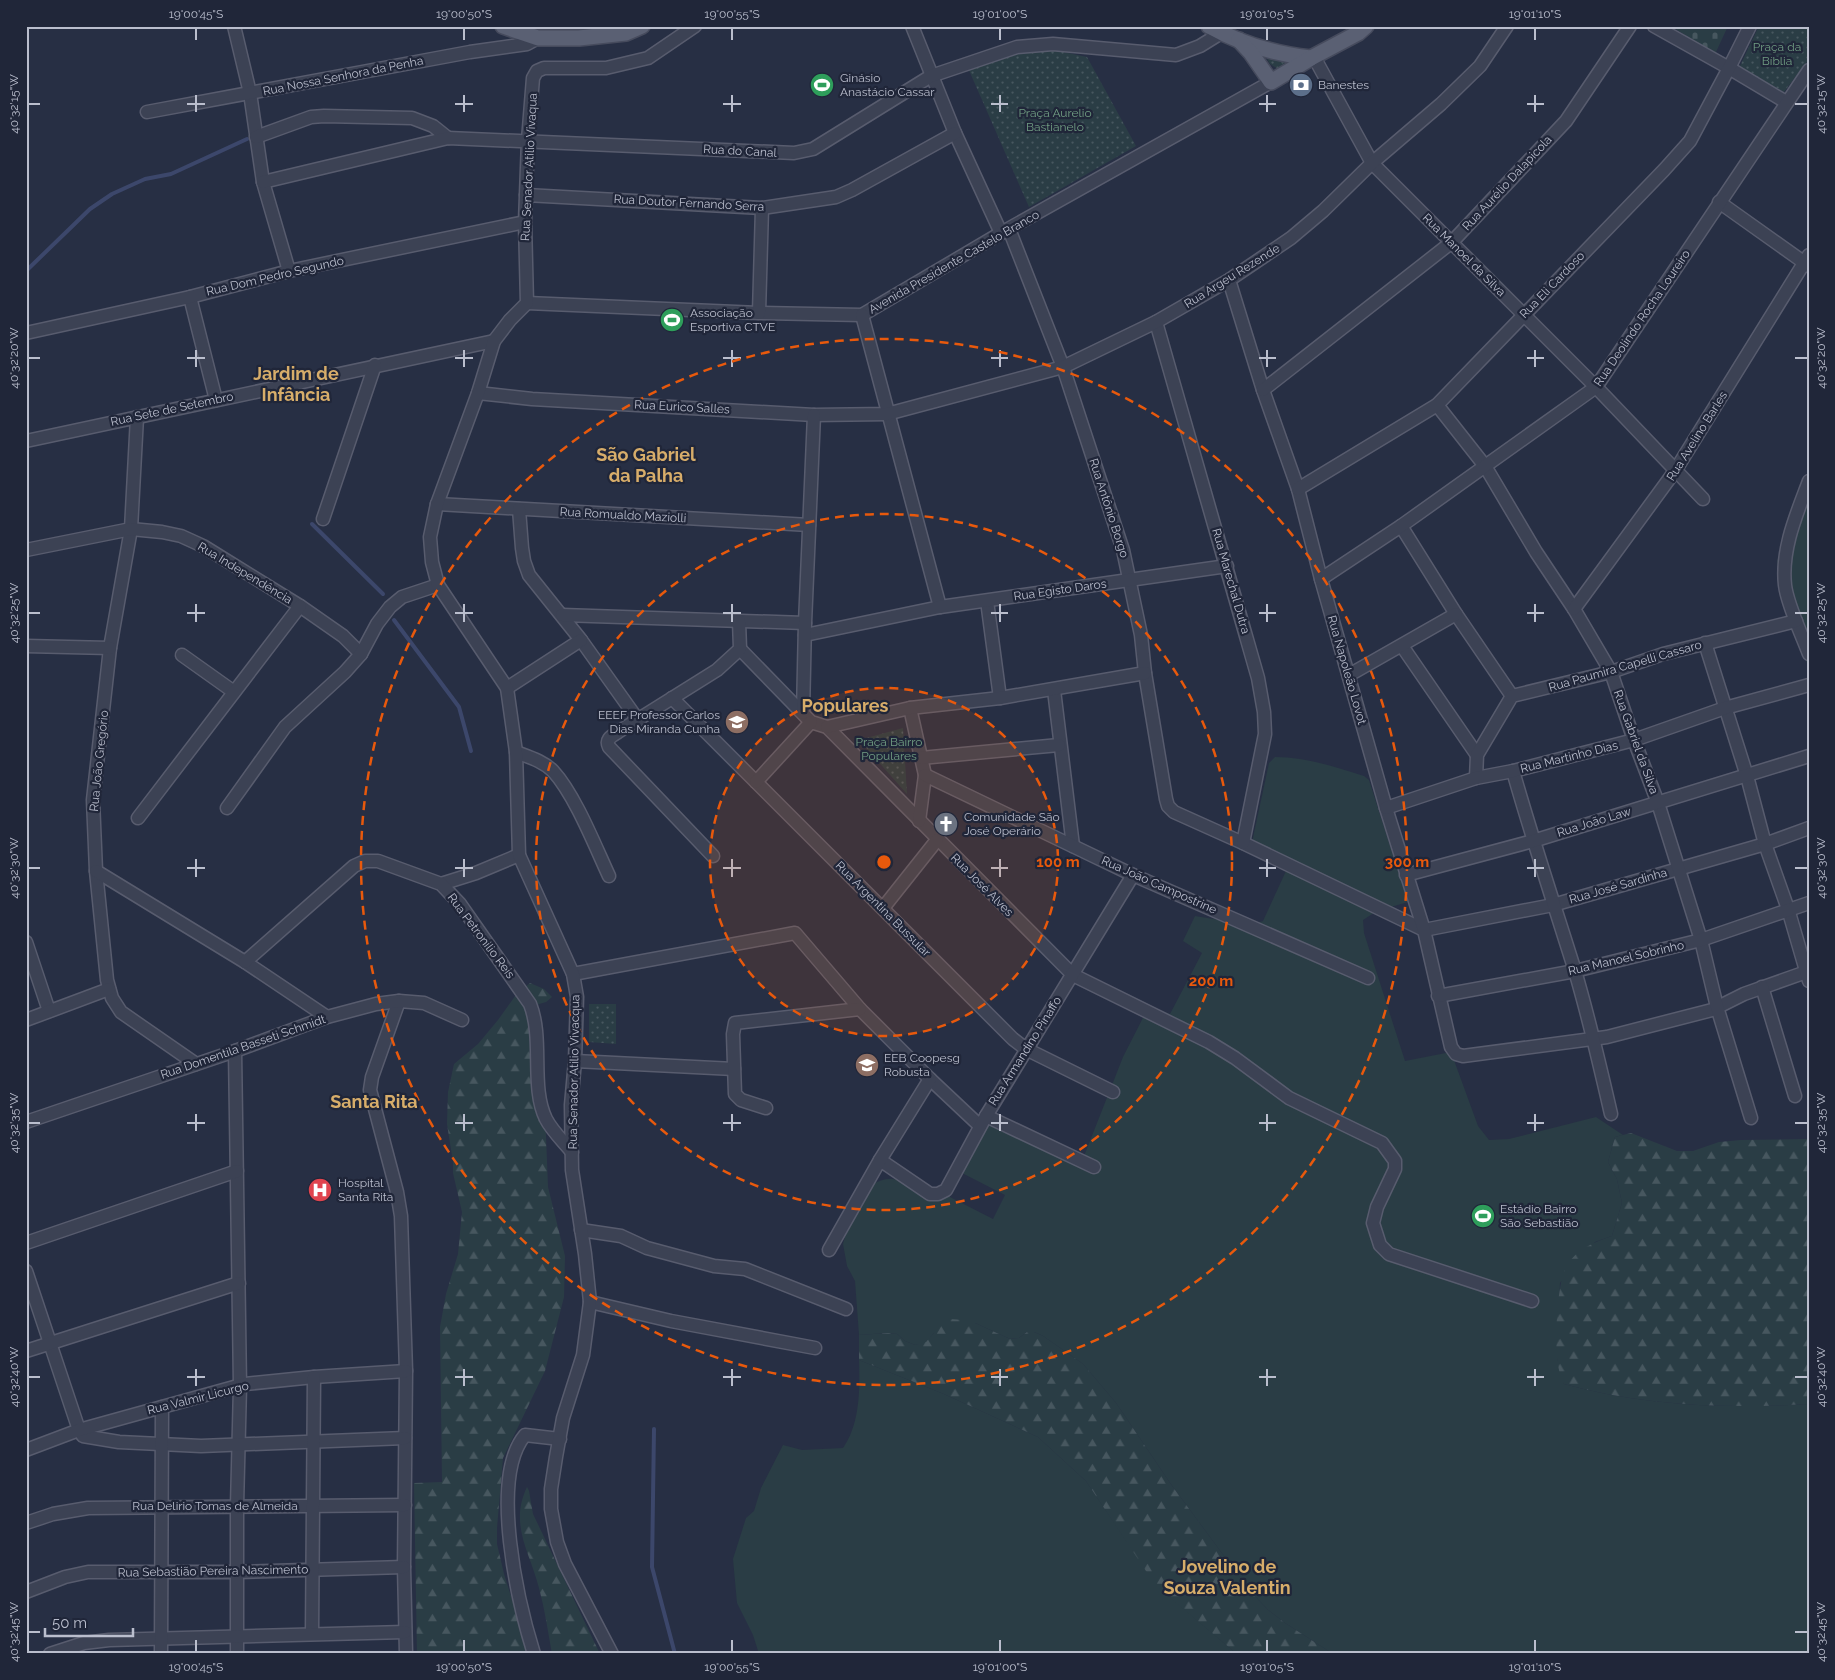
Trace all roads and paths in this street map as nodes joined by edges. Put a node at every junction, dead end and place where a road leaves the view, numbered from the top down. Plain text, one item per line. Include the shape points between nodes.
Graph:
1 (234, 26) edge
2 (503, 26) edge
3 (642, 26) edge
4 (695, 26) edge
5 (912, 26) edge
6 (1366, 26) edge
7 (1506, 26) edge
8 (1630, 26) edge
9 (1654, 26) edge
10 (1750, 26) edge
11 (1215, 30) edge
12 (538, 38) junction
13 (1239, 40) junction
14 (1312, 57) junction
15 (1729, 68) junction
16 (1809, 70) edge
17 (931, 76) junction
18 (1271, 82) junction
19 (250, 93) junction
20 (1786, 102) junction
21 (147, 112) dead end
22 (955, 133) junction
23 (256, 137) junction
24 (448, 138) junction
25 (528, 140) junction
26 (1372, 163) junction
27 (263, 182) junction
28 (526, 195) junction
29 (1719, 202) junction
30 (762, 208) junction
31 (524, 222) junction
32 (1005, 231) junction
33 (1452, 242) junction
34 (1807, 261) edge
35 (289, 272) junction
36 (1229, 280) junction
37 (190, 297) junction
38 (527, 303) junction
39 (759, 312) junction
40 (1524, 314) junction
41 (862, 315) junction
42 (1156, 322) junction
43 (26, 333) edge
44 (494, 341) junction
45 (375, 365) junction
46 (1063, 367) junction
47 (1596, 387) junction
48 (1263, 390) junction
49 (478, 392) junction
50 (216, 400) junction
51 (1437, 405) junction
52 (888, 414) junction
53 (814, 415) junction
54 (137, 417) junction
55 (26, 441) edge
56 (1485, 466) junction
57 (1676, 471) junction
58 (1809, 480) edge
59 (1298, 489) junction
60 (1703, 498) dead end
61 (437, 504) junction
62 (519, 509) junction
63 (323, 518) dead end
64 (809, 525) junction
65 (1401, 526) junction
66 (132, 529) junction
67 (26, 550) edge
68 (1227, 566) junction
69 (1321, 579) junction
70 (1131, 580) junction
71 (438, 585) junction
72 (987, 600) junction
73 (300, 606) junction
74 (940, 607) junction
75 (1574, 609) junction
76 (1456, 614) junction
77 (562, 615) junction
78 (739, 621) junction
79 (1796, 621) junction
80 (805, 629) junction
81 (581, 640) junction
82 (1705, 643) junction
83 (26, 646) edge
84 (1402, 646) junction
85 (110, 648) junction
86 (740, 649) junction
87 (361, 654) junction
88 (1809, 654) edge
89 (182, 655) dead end
90 (1611, 672) junction
91 (1146, 673) junction
92 (1349, 675) junction
93 (1809, 686) edge
94 (507, 688) junction
95 (1054, 690) junction
96 (234, 692) junction
97 (1512, 696) junction
98 (672, 698) junction
99 (1000, 698) junction
100 (910, 708) junction
101 (1725, 708) junction
102 (807, 718) junction
103 (638, 720) junction
104 (827, 728) junction
105 (1634, 740) junction
106 (1059, 745) junction
107 (516, 752) junction
108 (1477, 755) junction
109 (1809, 756) edge
110 (921, 758) junction
111 (1513, 771) junction
112 (925, 775) junction
113 (1747, 776) junction
114 (1476, 778) junction
115 (756, 782) junction
116 (1658, 803) junction
117 (227, 808) dead end
118 (1386, 808) junction
119 (138, 818) dead end
120 (918, 821) junction
121 (1809, 828) edge
122 (937, 840) junction
123 (1533, 841) junction
124 (1243, 843) junction
125 (1765, 844) junction
126 (1073, 846) junction
127 (519, 855) junction
128 (713, 856) dead end
129 (1679, 868) junction
130 (96, 871) junction
131 (1133, 875) junction
132 (1406, 875) junction
133 (609, 876) dead end
134 (441, 884) junction
135 (1809, 903) edge
136 (1553, 905) junction
137 (883, 908) junction
138 (1788, 910) junction
139 (1424, 930) junction
140 (1701, 940) junction
141 (26, 942) edge
142 (245, 962) junction
143 (1575, 971) junction
144 (573, 974) junction
145 (1808, 974) edge
146 (1073, 975) junction
147 (1368, 978) dead end
148 (1762, 987) junction
149 (109, 989) junction
150 (1438, 996) junction
151 (399, 1001) junction
152 (1717, 1007) junction
153 (860, 1009) junction
154 (49, 1010) junction
155 (327, 1018) junction
156 (26, 1020) edge
157 (462, 1020) dead end
158 (1594, 1040) junction
159 (1026, 1049) junction
160 (235, 1051) junction
161 (575, 1061) junction
162 (196, 1064) junction
163 (734, 1069) junction
164 (930, 1080) junction
165 (1113, 1092) dead end
166 (1795, 1096) dead end
167 (766, 1108) dead end
168 (1611, 1114) dead end
169 (1751, 1118) dead end
170 (983, 1121) junction
171 (26, 1122) edge
172 (572, 1152) junction
173 (880, 1160) junction
174 (1094, 1167) dead end
175 (237, 1171) junction
176 (581, 1230) junction
177 (26, 1243) edge
178 (829, 1250) dead end
179 (26, 1271) edge
180 (239, 1283) junction
181 (1532, 1301) dead end
182 (590, 1302) junction
183 (846, 1309) dead end
184 (49, 1342) junction
185 (815, 1348) dead end
186 (26, 1351) edge
187 (406, 1372) junction
188 (314, 1377) junction
189 (240, 1386) junction
190 (162, 1406) junction
191 (79, 1430) junction
192 (405, 1438) junction
193 (560, 1439) junction
194 (313, 1441) junction
195 (162, 1445) junction
196 (238, 1446) junction
197 (26, 1450) edge
198 (405, 1505) junction
199 (237, 1506) junction
200 (312, 1506) junction
201 (161, 1507) junction
202 (26, 1523) edge
203 (404, 1567) junction
204 (312, 1570) junction
205 (161, 1572) junction
206 (237, 1572) junction
207 (26, 1592) edge
208 (405, 1632) junction
209 (312, 1634) junction
210 (237, 1636) junction
211 (161, 1638) junction
212 (50, 1654) edge
213 (161, 1654) edge
214 (237, 1654) edge
215 (406, 1654) edge
216 (534, 1654) edge
217 (612, 1654) edge

1 - 19 street
2 - 12 main road
3 - 12 main road via 626,33
4 - 25 street, Rua Senador Atilio Vivaqua via 648,58 606,68 560,67 537,71 533,78
5 - 17 street, Rua Antônio Borgo
6 - 14 main road, Avenida Presidente Castelo Branco
7 - 26 street, Rua Argeu Rezende via 1480,66
8 - 33 street, Rua Aurélio Dalapicola via 1566,121
9 - 15 street
10 - 15 street, Rua Eli Cardoso
11 - 13 main road
11 - 17 street, Rua do Canal via 1200,46 1176,55 1035,45 1017,47
12 - 19 street, Rua Nossa Senhora da Penha via 527,44
13 - 14 main road via 1272,52
13 - 18 main road
14 - 18 main road, Avenida Presidente Castelo Branco
14 - 26 street, Rua Manoel da Silva
15 - 20 street
15 - 40 street, Rua Eli Cardoso via 1690,141
16 - 20 street, Rua Deolindo Rocha Loureiro
17 - 22 street, Rua Antônio Borgo
17 - 25 street, Rua do Canal via 804,152
18 - 32 street, Avenida Presidente Castelo Branco
19 - 21 street, Rua Nossa Senhora da Penha
19 - 23 street
20 - 29 street, Rua Deolindo Rocha Loureiro
22 - 30 street, Rua Doutor Fernando Serra via 836,197
22 - 32 street, Rua Antônio Borgo
23 - 24 street via 311,117 324,116 412,118 432,126
23 - 27 street
24 - 25 street, Rua do Canal
24 - 27 street, Rua do Canal
25 - 28 street, Rua Senador Atilio Vivaqua
26 - 33 street, Rua Manoel da Silva
26 - 36 street, Rua Argeu Rezende via 1291,238
27 - 35 street
28 - 30 street, Rua Doutor Fernando Serra
28 - 31 street, Rua Senador Atilio Vivaqua
29 - 34 street
29 - 47 street, Rua Deolindo Rocha Loureiro
30 - 39 street
31 - 35 street, Rua Dom Pedro Segundo
31 - 38 street, Rua Senador Atilio Vivaqua
32 - 41 street, Avenida Presidente Castelo Branco
32 - 46 street, Rua Antônio Borgo
33 - 40 street, Rua Manoel da Silva
33 - 48 street, Rua Aurélio Dalapicola
34 - 57 street, Rua Avelino Barles
35 - 37 street, Rua Dom Pedro Segundo
36 - 42 street, Rua Argeu Rezende
36 - 48 street, Rua Napoleão Lovot
37 - 43 street, Rua Dom Pedro Segundo
37 - 50 street
38 - 39 street, Avenida Presidente Castelo Branco
38 - 44 street
39 - 41 street, Avenida Presidente Castelo Branco
40 - 47 street, Rua Manoel da Silva
40 - 51 street, Rua Eli Cardoso
41 - 52 street
42 - 46 street, Rua Argeu Rezende
42 - 68 street, Rua Marechal Dutra
44 - 45 street, Rua Sete de Setembro
44 - 49 street
45 - 50 street, Rua Sete de Setembro
45 - 63 street
46 - 52 street, Rua Argeu Rezende
46 - 70 street, Rua Antônio Borgo
47 - 56 street, Rua Deolindo Rocha Loureiro
47 - 57 street, Rua Manoel da Silva
48 - 59 street, Rua Napoleão Lovot
49 - 53 street, Rua Eurico Salles via 532,399
49 - 61 street, Rua Senador Atilio Vivacqua
50 - 54 street, Rua Sete de Setembro
51 - 56 street, Rua Gabriel da Silva
51 - 59 street, Rua Eli Cardoso
52 - 53 street, Rua Eurico Salles
52 - 74 street
53 - 64 street
54 - 55 street, Rua Sete de Setembro
54 - 66 street, Rua João Gregório
56 - 65 street, Rua Deolindo Rocha Loureiro
56 - 75 street, Rua Gabriel da Silva
57 - 60 street, Rua Manoel da Silva
57 - 75 street, Rua Avelino Barles
58 - 79 street via 1789,538 1785,570 1785,586
59 - 69 street, Rua Napoleão Lovot
61 - 62 street, Rua Romualdo Maziolli
61 - 71 street, Rua Senador Atilio Vivacqua via 430,537
62 - 64 street, Rua Romualdo Maziolli
62 - 77 street via 524,562 529,575
64 - 80 street
65 - 69 street, Rua Deolindo Rocha Loureiro
65 - 76 street
66 - 67 street, Rua Independência
66 - 73 street, Rua Independência via 181,536 203,546
66 - 85 street, Rua João Gregório
68 - 70 street, Rua Egisto Daros
68 - 124 street, Rua Marechal Dutra via 1258,678 1264,712 1265,734
69 - 92 street, Rua Napoleão Lovot
70 - 72 street, Rua Egisto Daros
70 - 91 street, Rua Antônio Borgo
71 - 87 street via 402,597 390,607
71 - 94 street, Rua Senador Atilio Vivacqua
72 - 74 street, Rua Egisto Daros
72 - 99 street
73 - 87 street, Rua Independência via 343,636
73 - 96 street
74 - 80 street, Rua Egisto Daros
75 - 90 street, Rua Gabriel da Silva
76 - 84 street
76 - 97 street
77 - 78 street, Rua Egisto Daros
77 - 81 street
78 - 80 street, Rua Egisto Daros
78 - 86 street
79 - 82 street, Rua Paumira Capelli Cassaro
79 - 88 street
80 - 102 street
81 - 94 street
81 - 103 street
82 - 90 street, Rua Paumira Capelli Cassaro
82 - 101 street
83 - 85 street
84 - 92 street
84 - 108 street
85 - 130 street, Rua João Gregório via 92,800
86 - 98 street via 717,670
86 - 102 street, Rua José Alves
87 - 117 street via 285,727
89 - 96 street
90 - 97 street, Rua Paumira Capelli Cassaro
90 - 105 street, Rua Gabriel da Silva
91 - 95 street
91 - 124 street, Rua Antônio Borgo via 1168,806 1178,814
92 - 118 street, Rua Napoleão Lovot
93 - 101 street, Rua Martinho Dias
94 - 107 street, Rua Senador Atilio Vivacqua
95 - 99 street
95 - 106 street
96 - 119 street
97 - 108 street
98 - 103 street
98 - 115 street, Rua Argentina Bussular
99 - 100 street
100 - 104 street
100 - 110 street
101 - 105 street, Rua Martinho Dias
101 - 113 street
102 - 104 street, Rua José Alves
102 - 115 street
103 - 128 street via 608,739 609,748
104 - 120 street, Rua José Alves
105 - 111 street, Rua Martinho Dias
105 - 116 street, Rua Gabriel da Silva
106 - 110 street
106 - 126 street
107 - 127 street, Rua Senador Atilio Vivacqua
107 - 133 street via 540,761 564,786
108 - 114 street
109 - 113 street, Rua João Law
110 - 112 street
111 - 114 street, Rua Martinho Dias
111 - 123 street
112 - 120 street
112 - 126 street, Rua João Campostrine
113 - 116 street, Rua João Law
113 - 125 street
114 - 118 street, Rua Martinho Dias
115 - 137 street, Rua Argentina Bussular
116 - 123 street, Rua João Law
116 - 129 street, Rua Gabriel da Silva
118 - 132 street, Rua Napoleão Lovot
120 - 122 street, Rua José Alves
121 - 125 street, Rua José Sardinha
122 - 137 street
122 - 146 street, Rua José Alves
123 - 132 street, Rua João Law
123 - 136 street
124 - 139 street
125 - 129 street, Rua José Sardinha
125 - 138 street
126 - 131 street, Rua João Campostrine
127 - 134 street
127 - 144 street, Rua Senador Atilio Vivacqua
129 - 136 street, Rua José Sardinha
129 - 140 street, Rua Gabriel da Silva
130 - 142 street
130 - 149 street, Rua João Gregório
131 - 146 street, Rua Armandino Pinaffo
131 - 147 street, Rua João Campostrine
132 - 139 street, Rua Napoleão Lovot
134 - 142 street, Rua Petronilio Reis via 389,864 365,861 354,866
134 - 172 street, Rua Petronilio Reis via 460,904 530,1004 536,1020 539,1089 546,1119
135 - 138 street, Rua Manoel Sobrinho
136 - 139 street, Rua José Sardinha
136 - 143 street
137 - 159 street, Rua Argentina Bussular
138 - 140 street, Rua Manoel Sobrinho
138 - 145 street
139 - 150 street, Rua Napoleão Lovot
140 - 143 street, Rua Manoel Sobrinho
140 - 152 street, Rua Gabriel da Silva
141 - 154 street
142 - 155 street
143 - 150 street, Rua Manoel Sobrinho
143 - 158 street
144 - 153 street via 795,933
144 - 161 street, Rua Senador Atilio Vivacqua via 577,998
145 - 148 street
146 - 159 street, Rua Armandino Pinaffo
146 - 181 street, Rua José Alves via 1209,1042 1289,1098 1382,1143 1395,1161 1395,1169 1376,1207 1373,1223 1380,1245 1389,1254
148 - 152 street
148 - 166 street
149 - 154 street
149 - 162 street, Rua João Gregório via 121,1012
150 - 158 street, Rua Napoleão Lovot via 1451,1047 1456,1054 1463,1056
151 - 155 street, Rua Domentila Basseti Schmidt
151 - 157 street, Rua Domentila Basseti Schmidt via 424,1003
151 - 187 street via 370,1090 400,1205
152 - 158 street
152 - 169 street, Rua Gabriel da Silva
153 - 163 street via 737,1022 733,1030
153 - 164 street
154 - 156 street
155 - 160 street, Rua Domentila Basseti Schmidt
158 - 168 street
159 - 165 street, Rua Argentina Bussular
159 - 170 street, Rua Armandino Pinaffo
160 - 162 street, Rua Domentila Basseti Schmidt
160 - 175 street
161 - 163 street
161 - 172 street, Rua Senador Atilio Vivacqua via 571,1105
162 - 171 street, Rua Domentila Basseti Schmidt
163 - 167 street via 734,1090 739,1098
164 - 170 street
164 - 173 street
170 - 173 street, Rua Armandino Pinaffo via 950,1185 942,1193 930,1194
170 - 174 street
172 - 176 street, Rua Senador Atilio Vivacqua
173 - 178 street
175 - 177 street
175 - 180 street
176 - 182 street, Rua Senador Atilio Vivacqua
176 - 183 street via 621,1236 647,1248 714,1266 744,1269
179 - 184 street
180 - 184 street
180 - 189 street
182 - 185 street
182 - 193 street, Rua Senador Atilio Vivacqua via 583,1355
184 - 186 street
184 - 191 street
187 - 188 street, Rua Valmir Licurgo
187 - 192 street
188 - 189 street, Rua Valmir Licurgo
188 - 194 street
189 - 190 street, Rua Valmir Licurgo
189 - 196 street
190 - 191 street, Rua Valmir Licurgo
190 - 195 street
191 - 195 street via 91,1439
191 - 197 street, Rua Valmir Licurgo
192 - 194 street
192 - 198 street
193 - 216 street via 525,1435 515,1450 511,1468 508,1504 510,1548
193 - 217 street, Rua Senador Atilio Vivacqua via 551,1489 552,1523 565,1564
194 - 196 street
194 - 200 street
195 - 196 street
195 - 201 street
196 - 199 street
198 - 200 street, Rua Delirio Tomas de Almeida
198 - 203 street
199 - 200 street, Rua Delirio Tomas de Almeida
199 - 201 street, Rua Delirio Tomas de Almeida
199 - 206 street
200 - 204 street
201 - 202 street, Rua Delirio Tomas de Almeida via 71,1510
201 - 205 street
203 - 204 street, Rua Sebastião Pereira Nascimento
203 - 208 street
204 - 206 street, Rua Sebastião Pereira Nascimento
204 - 209 street
205 - 206 street, Rua Sebastião Pereira Nascimento
205 - 207 street, Rua Sebastião Pereira Nascimento via 88,1572
205 - 211 street
206 - 210 street
208 - 209 street
208 - 215 street
209 - 210 street
210 - 211 street
210 - 214 street
211 - 212 street via 94,1641
211 - 213 street

